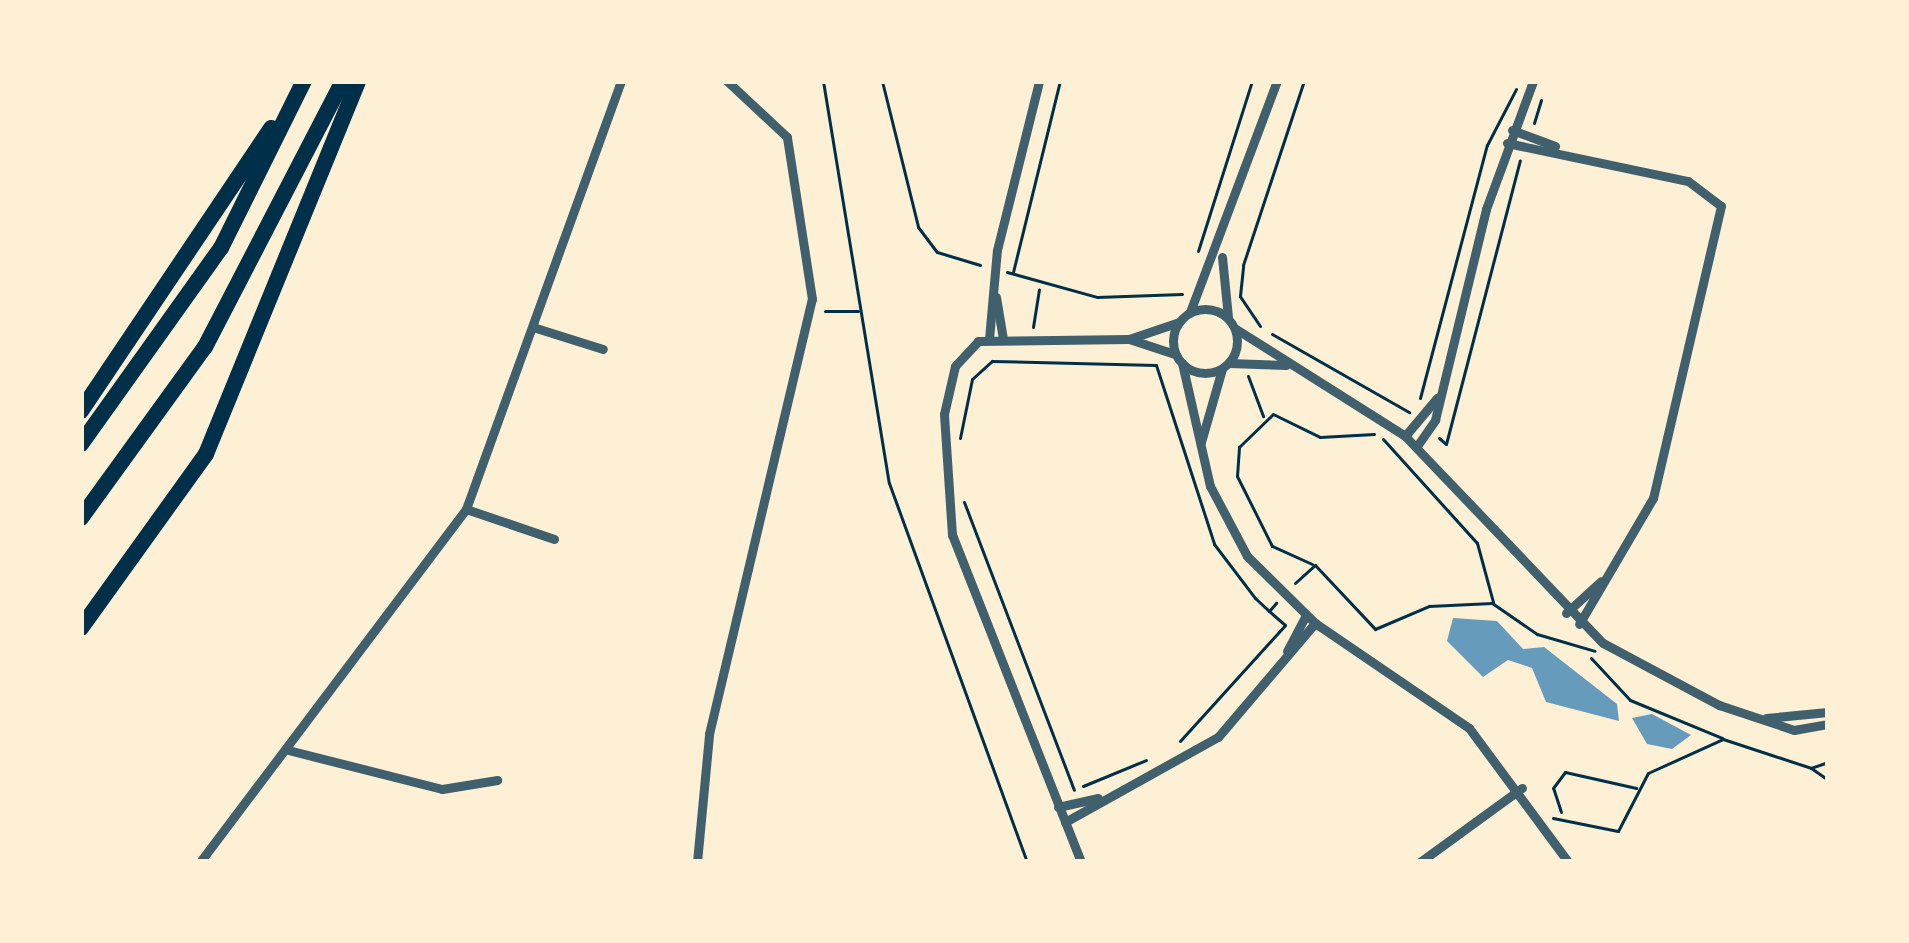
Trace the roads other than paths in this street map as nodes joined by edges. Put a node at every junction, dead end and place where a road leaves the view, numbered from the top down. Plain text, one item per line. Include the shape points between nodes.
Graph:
1 (303, 81) edge
2 (343, 81) edge
3 (358, 81) edge
4 (621, 81) edge
5 (727, 81) edge
6 (1039, 81) edge
7 (1277, 81) edge
8 (1533, 81) edge
9 (1512, 130) junction
10 (1527, 141) junction
11 (1507, 143) junction
12 (1222, 251) junction
13 (994, 284) junction
14 (1190, 312) junction
15 (1228, 318) junction
16 (1179, 322) junction
17 (536, 328) junction
18 (1236, 329) junction
19 (988, 339) junction
20 (1003, 339) junction
21 (1129, 339) junction
22 (603, 350) dead end
23 (1179, 358) junction
24 (1225, 366) junction
25 (1292, 366) junction
26 (81, 411) edge
27 (1420, 422) junction
28 (1405, 436) junction
29 (1201, 442) junction
30 (81, 444) edge
31 (1417, 446) junction
32 (466, 509) junction
33 (81, 518) edge
34 (554, 538) dead end
35 (1609, 574) junction
36 (1566, 613) junction
37 (1310, 619) junction
38 (1579, 624) junction
39 (81, 628) edge
40 (1828, 712) edge
41 (1755, 717) junction
42 (1828, 724) edge
43 (288, 750) junction
44 (497, 780) dead end
45 (1522, 788) junction
46 (1109, 795) junction
47 (1058, 807) junction
48 (1065, 822) junction
49 (200, 862) edge
50 (697, 862) edge
51 (1081, 862) edge
52 (1420, 862) edge
53 (1568, 862) edge

1 - 26 highway
1 - 30 highway via 221,248
2 - 33 highway via 205,346
3 - 39 highway via 206,454
4 - 17 street
5 - 50 street via 768,108 793,152 812,311 709,734
6 - 13 street
7 - 12 street
8 - 9 street
9 - 10 street
9 - 11 street
10 - 11 street
10 - 35 street via 1705,187 1723,216 1653,498
11 - 27 street via 1440,394
12 - 14 street
12 - 15 street
13 - 19 street
13 - 20 street
14 - 15 street
14 - 16 street
15 - 18 street
16 - 21 street
16 - 23 street
17 - 22 street
17 - 32 street
18 - 24 street
18 - 25 street
19 - 20 street
19 - 47 street via 955,365 943,497
20 - 21 street
21 - 23 street
23 - 24 street
23 - 29 street
24 - 25 street
24 - 29 street
25 - 28 street
27 - 28 street
27 - 31 street
28 - 31 street
29 - 37 street via 1233,535
31 - 36 street
32 - 34 street
32 - 43 street
35 - 36 street
35 - 38 street
36 - 38 street
37 - 45 street via 1443,704
37 - 46 street via 1218,737
38 - 41 street
40 - 41 street
41 - 42 street via 1795,730
43 - 44 street via 442,789
43 - 49 street
45 - 52 street
45 - 53 street
46 - 47 street
46 - 48 street
47 - 48 street
48 - 51 street

